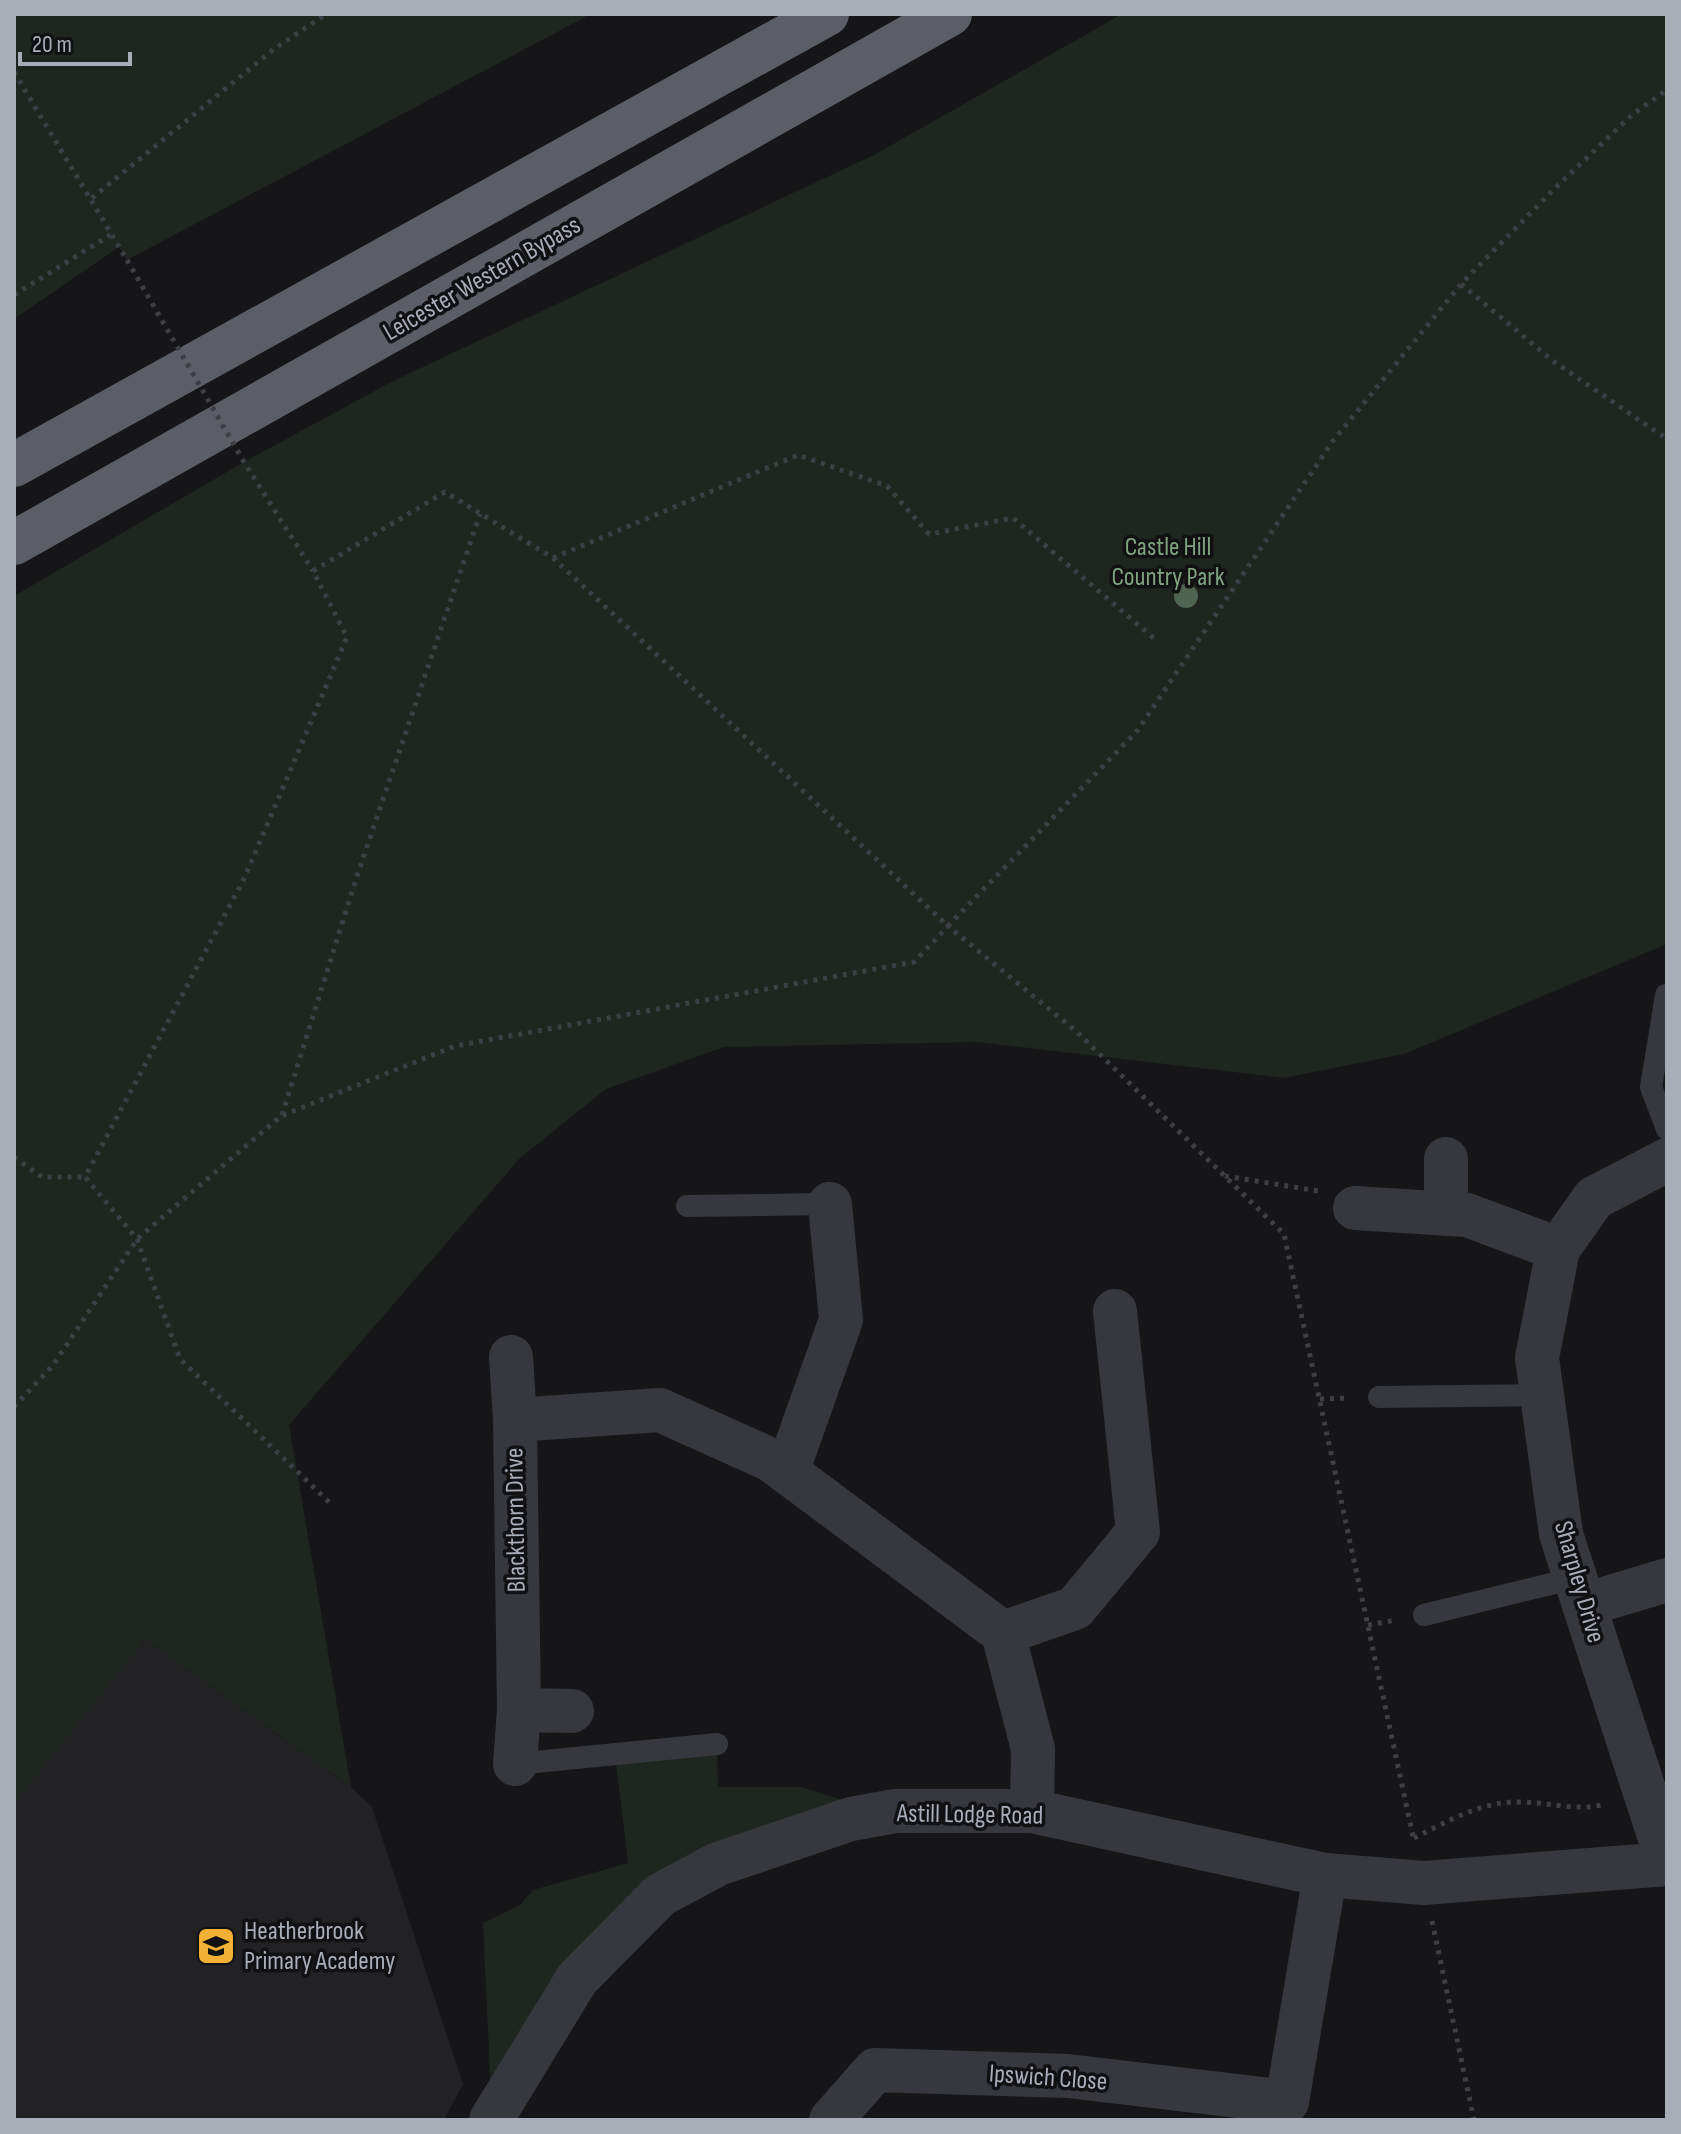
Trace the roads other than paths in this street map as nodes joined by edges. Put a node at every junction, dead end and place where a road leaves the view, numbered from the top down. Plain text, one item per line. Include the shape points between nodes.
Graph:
1 (827, 14) edge
2 (950, 14) edge
3 (14, 465) edge
4 (14, 543) edge
5 (1666, 995) edge
6 (1667, 1129) edge
7 (1446, 1159) dead end
8 (1667, 1160) edge
9 (830, 1204) joint
10 (687, 1206) dead end
11 (1355, 1208) road end
12 (1446, 1214) junction
13 (1558, 1249) junction
14 (1115, 1311) dead end
15 (511, 1357) dead end
16 (1542, 1395) junction
17 (1379, 1397) dead end
18 (515, 1420) junction
19 (787, 1472) junction
20 (1667, 1580) edge
21 (1580, 1591) junction
22 (1424, 1615) dead end
23 (1003, 1633) junction
24 (519, 1710) junction
25 (572, 1711) dead end
26 (717, 1744) dead end
27 (515, 1764) joint
28 (1032, 1811) junction
29 (1667, 1862) edge
30 (1325, 1875) junction
31 (1285, 2111) edge
32 (491, 2120) edge
33 (831, 2120) edge

1 - 3 highway
2 - 4 highway, Leicester Western Bypass
5 - 6 lane via 1651,1087
7 - 12 street
8 - 13 street, Sharpley Drive via 1594,1198
9 - 10 lane
9 - 19 street via 841,1320
11 - 12 street
12 - 13 street via 1467,1215
13 - 16 street, Sharpley Drive via 1537,1358
14 - 23 street via 1138,1532 1075,1608
15 - 18 street
16 - 17 lane
16 - 21 street, Sharpley Drive via 1561,1534
18 - 19 street, Blackthorn Drive via 660,1410
18 - 24 street, Blackthorn Drive
19 - 23 street, Blackthorn Drive
20 - 21 street
21 - 22 lane
21 - 29 street, Sharpley Drive
23 - 28 street via 1033,1749
24 - 25 street
24 - 27 street, Blackthorn Drive
26 - 27 lane
28 - 30 street, Astill Lodge Road
28 - 32 street, Astill Lodge Road via 895,1811 851,1819 718,1864 660,1895 577,1979
29 - 30 street, Astill Lodge Road via 1424,1883
30 - 31 street, Ipswich Close
31 - 33 street, Ipswich Close via 1068,2076 875,2070

